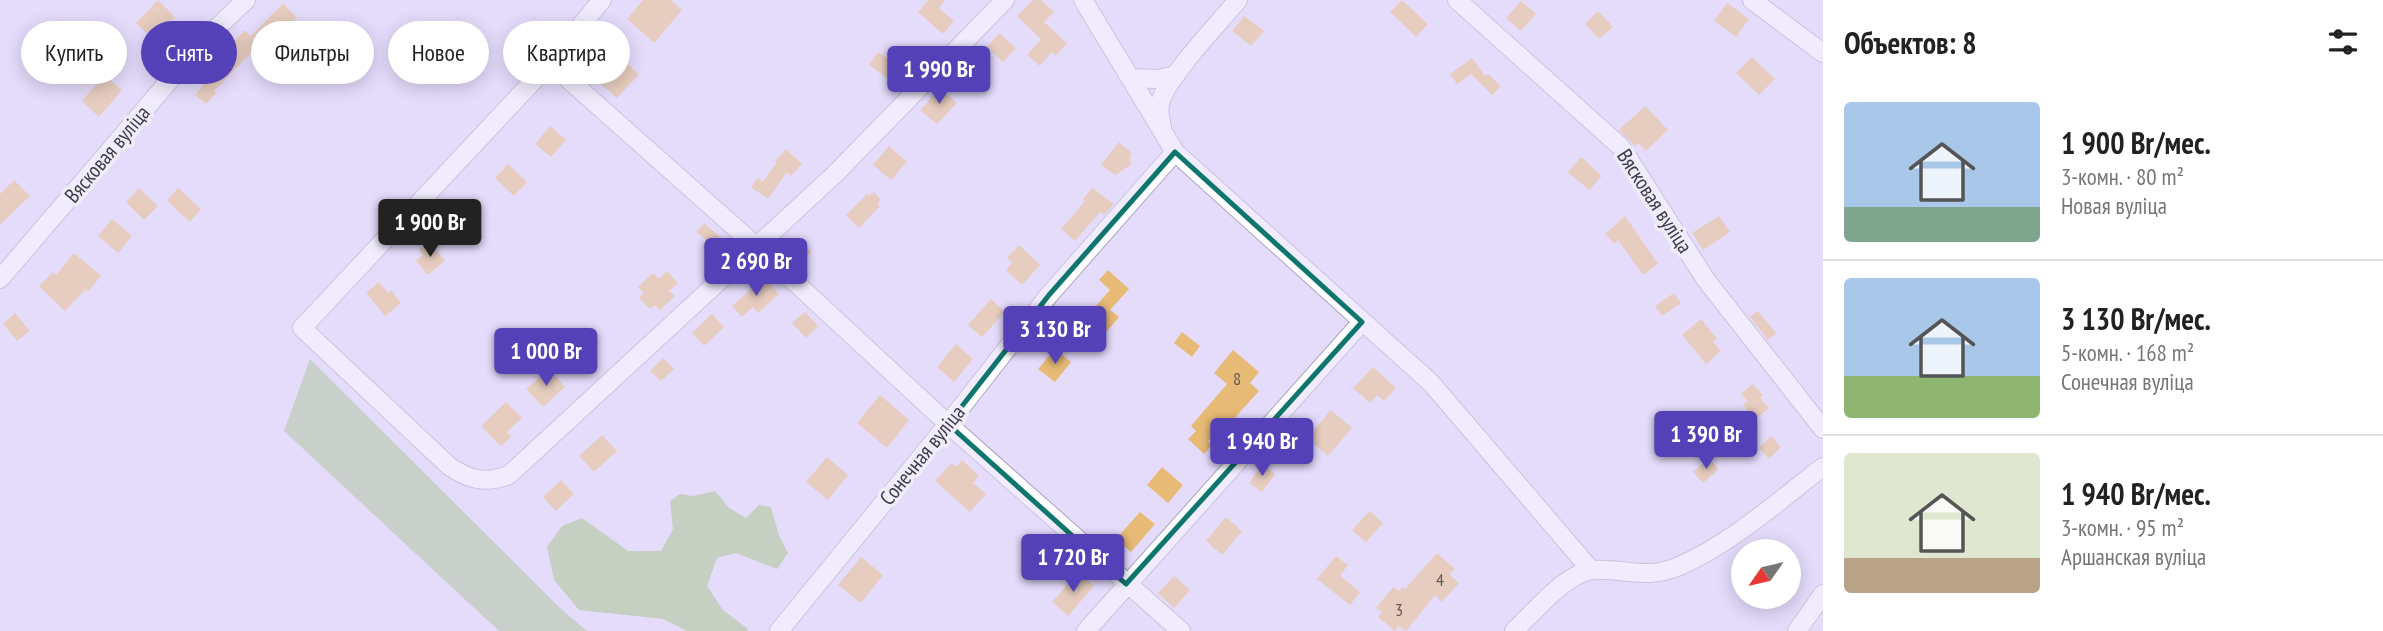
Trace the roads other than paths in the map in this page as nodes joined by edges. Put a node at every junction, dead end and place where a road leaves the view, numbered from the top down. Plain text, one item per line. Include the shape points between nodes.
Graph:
1 (246, 0) edge
2 (602, 0) edge
3 (1005, 0) edge
4 (1083, 0) edge
5 (1238, 0) edge
6 (1457, 0) edge
7 (1752, 0) edge
8 (585, 21) edge
9 (1823, 53) edge
10 (1176, 75) junction
11 (1130, 78) junction
12 (530, 84) edge
13 (574, 84) edge
14 (1164, 136) junction
15 (1175, 152) junction
16 (757, 247) junction
17 (0, 279) edge
18 (1362, 322) junction
19 (948, 424) junction
20 (1823, 429) edge
21 (1823, 467) edge
22 (1591, 570) junction
23 (1126, 584) junction
24 (1823, 594) edge
25 (779, 631) edge
26 (1086, 631) edge
27 (1181, 631) edge
28 (1514, 631) edge
29 (1797, 631) edge

1 - 17 street, Вясковая вуліца via 204,40
2 - 8 street
3 - 16 street
4 - 11 street
5 - 10 street
6 - 20 street, Вясковая вуліца via 1621,146 1706,280
7 - 9 street
10 - 11 street
10 - 14 street via 1159,110
11 - 14 street
12 - 16 street via 302,328 455,471 477,481 509,475
13 - 16 street
14 - 15 street
15 - 18 street
15 - 19 street, Сонечная вуліца via 1049,295
16 - 19 street
18 - 22 street via 1431,383
18 - 23 street
19 - 23 street
19 - 25 street, Сонечная вуліца
21 - 22 street via 1717,547 1679,566 1655,575
22 - 28 street via 1568,580
23 - 26 street
23 - 27 street
24 - 29 street

